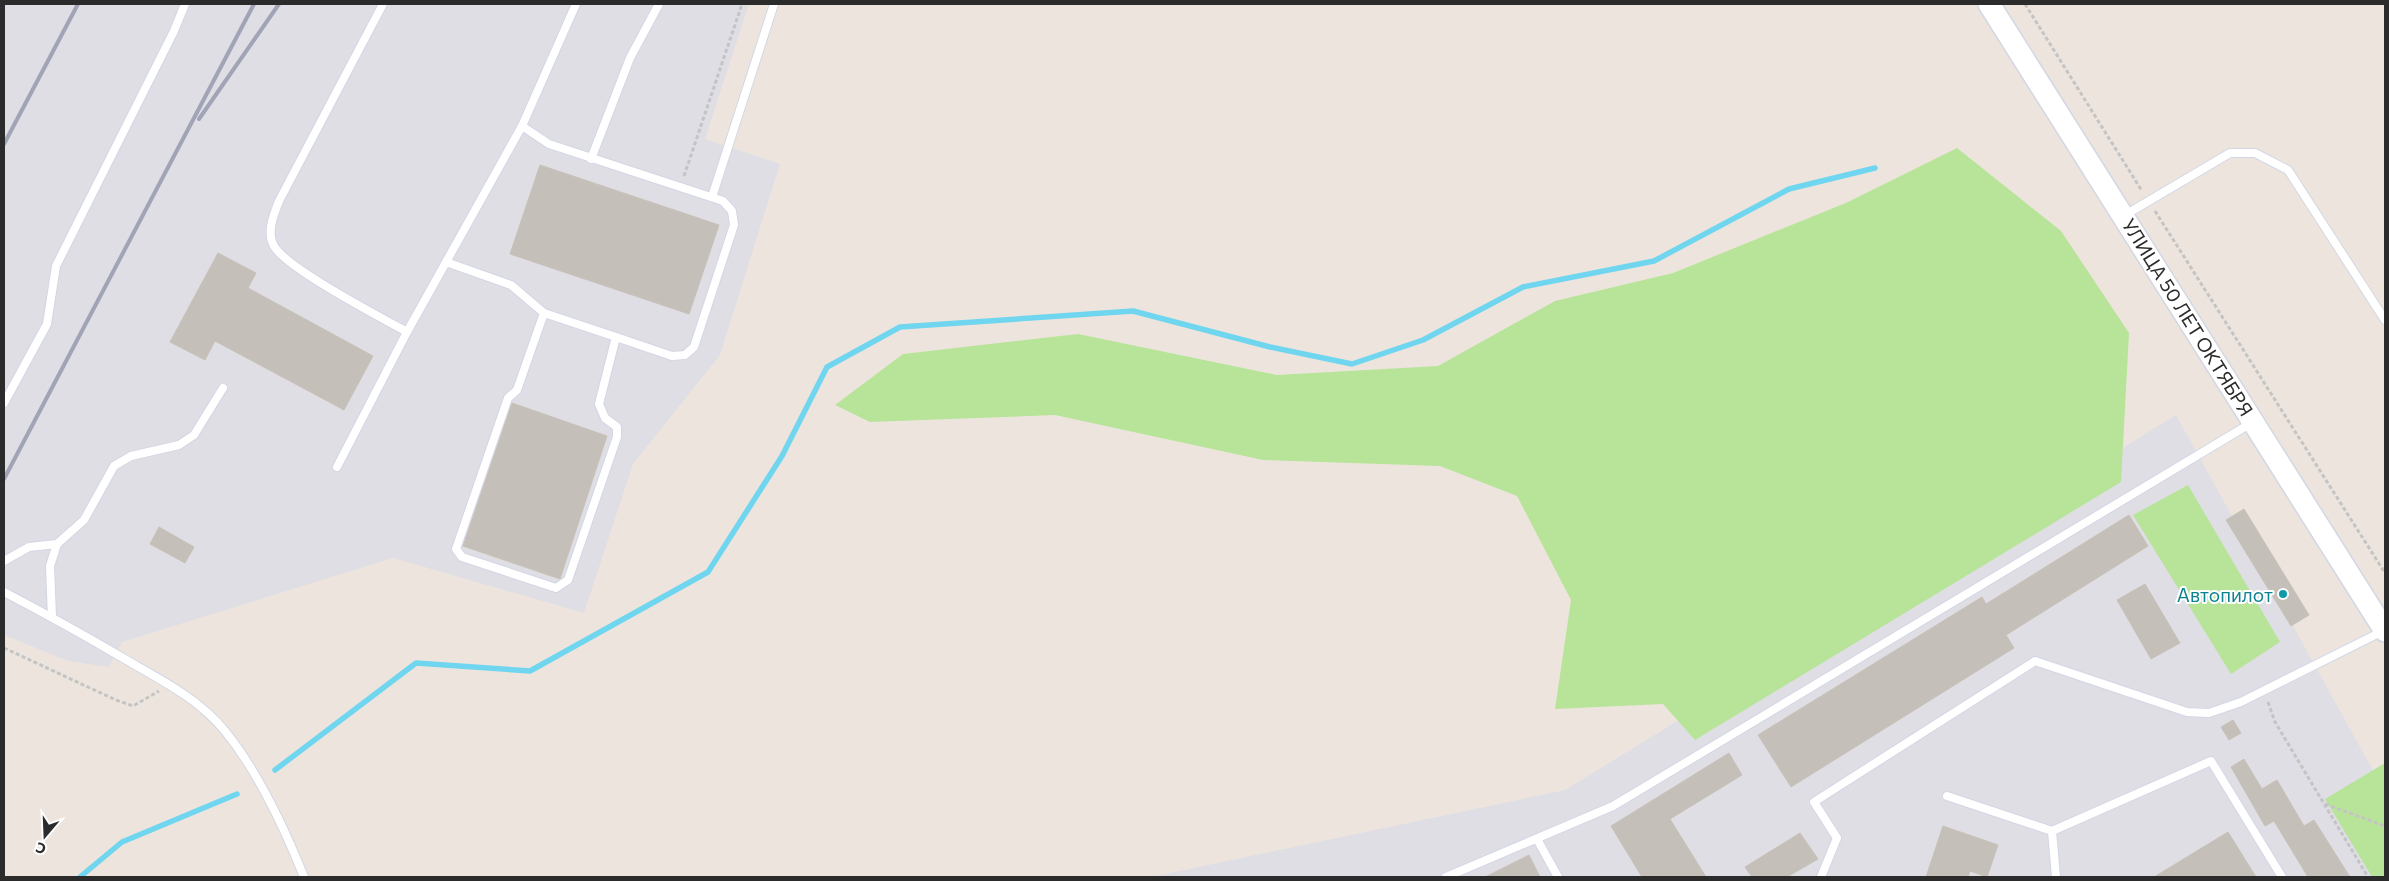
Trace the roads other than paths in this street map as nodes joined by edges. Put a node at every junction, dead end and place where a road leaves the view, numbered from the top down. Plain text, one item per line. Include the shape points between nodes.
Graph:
1 (185, 4) edge
2 (383, 4) edge
3 (576, 4) edge
4 (659, 4) edge
5 (774, 4) edge
6 (1989, 4) edge
7 (522, 126) junction
8 (592, 159) junction
9 (712, 197) junction
10 (2124, 215) junction
11 (446, 262) junction
12 (544, 314) junction
13 (2385, 320) edge
14 (407, 332) junction
15 (616, 338) junction
16 (223, 388) dead end
17 (4, 403) edge
18 (2254, 421) junction
19 (337, 467) dead end
20 (57, 544) junction
21 (4, 560) edge
22 (4, 592) edge
23 (52, 617) junction
24 (2385, 630) edge
25 (1947, 796) dead end
26 (2052, 831) junction
27 (1537, 839) junction
28 (304, 877) edge
29 (1446, 877) edge
30 (1558, 877) edge
31 (1821, 877) edge
32 (2056, 877) edge
33 (2282, 877) edge

1 - 17 lane via 56,266 47,324
2 - 14 lane via 279,201 271,223 273,246 291,265
3 - 7 lane
4 - 8 lane via 630,58
5 - 9 lane
6 - 10 main road, УЛИЦА 50 ЛЕТ ОКТЯБРЯ
7 - 8 lane via 549,144
7 - 11 lane
8 - 9 lane
9 - 15 lane via 723,201 732,211 734,225 694,347 685,355 672,356
10 - 13 lane via 2230,153 2255,153 2288,170
10 - 18 main road, УЛИЦА 50 ЛЕТ ОКТЯБРЯ
11 - 12 lane via 512,285
11 - 14 lane
12 - 15 lane
12 - 15 lane via 517,390 508,398 456,549 462,557 556,588 568,580 617,437 616,427 605,418 599,404
14 - 19 lane
16 - 20 lane via 194,435 179,445 131,456 114,466 84,520
18 - 24 main road, УЛИЦА 50 ЛЕТ ОКТЯБРЯ
18 - 27 lane via 1613,806
20 - 21 lane via 29,547
20 - 23 lane via 50,566
22 - 23 lane
23 - 28 lane via 170,685 224,730 270,802
24 - 31 lane via 2264,692 2209,713 2187,712 2035,661 1814,802 1837,838
25 - 26 lane
26 - 32 lane
26 - 33 lane via 2211,761
27 - 29 lane
27 - 30 lane

